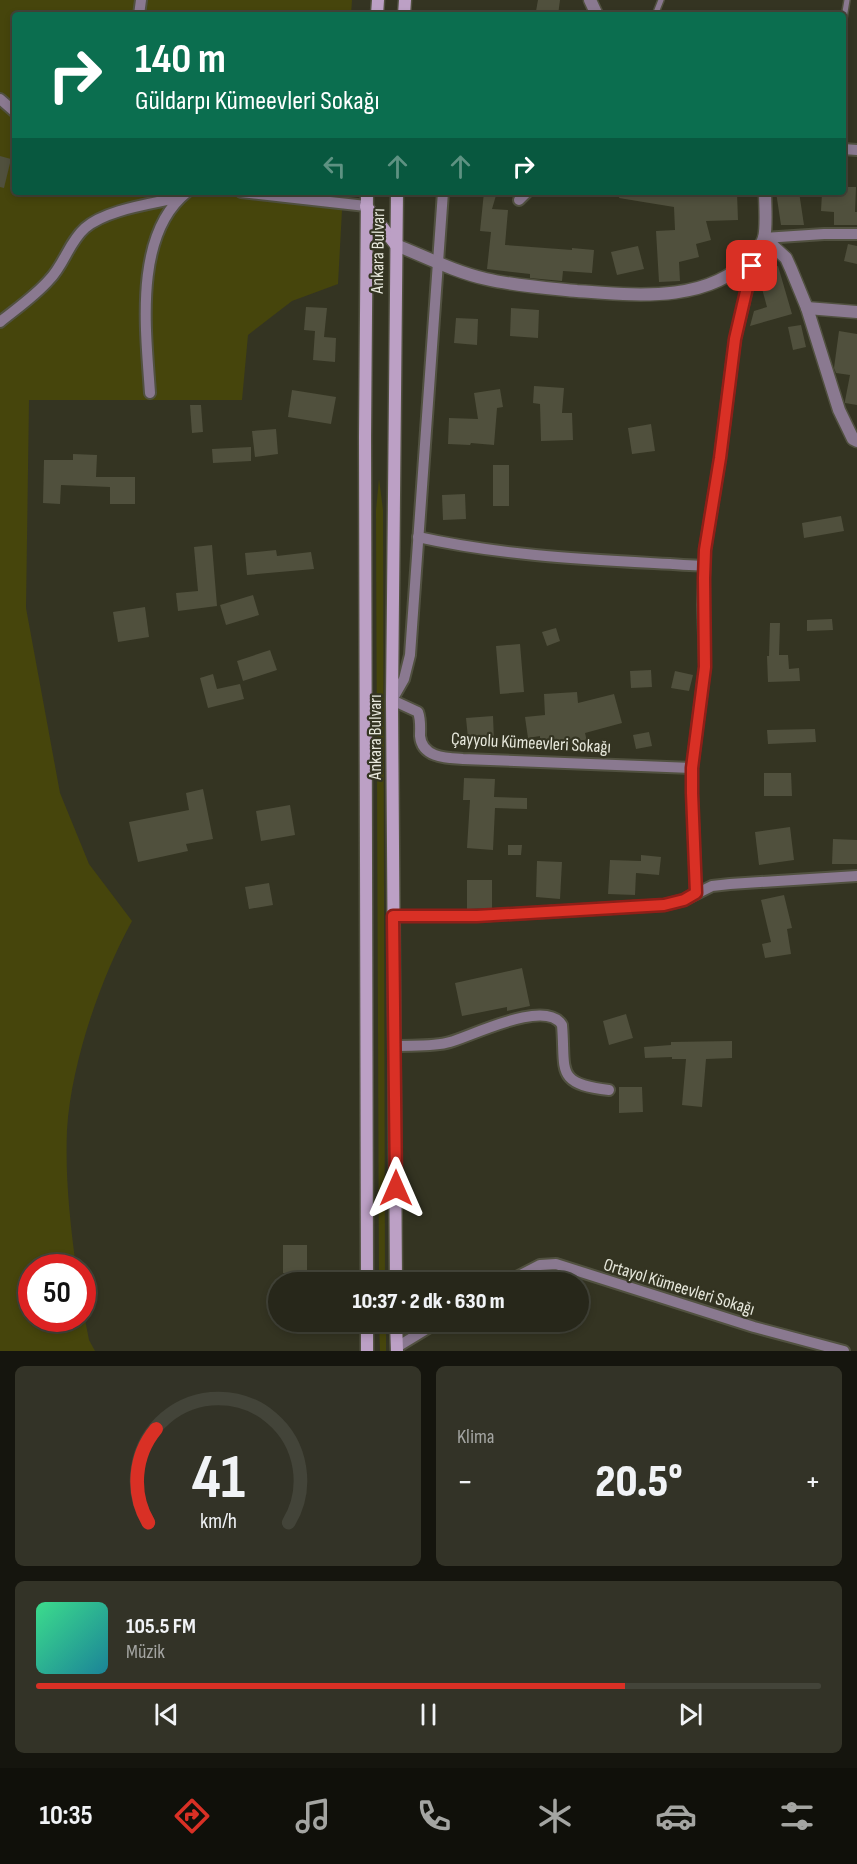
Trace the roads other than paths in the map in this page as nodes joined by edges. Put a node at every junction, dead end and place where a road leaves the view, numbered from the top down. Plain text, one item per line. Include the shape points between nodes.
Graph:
1 (0, 99) edge
2 (12, 109) edge
3 (180, 195) edge
4 (183, 195) edge
5 (268, 195) edge
6 (367, 195) edge
7 (397, 195) edge
8 (443, 195) edge
9 (765, 195) edge
10 (366, 206) junction
11 (857, 234) edge
12 (764, 238) junction
13 (396, 245) junction
14 (756, 250) junction
15 (438, 262) junction
16 (807, 308) junction
17 (857, 312) edge
18 (0, 322) edge
19 (150, 393) dead end
20 (856, 440) edge
21 (418, 537) junction
22 (704, 566) junction
23 (392, 700) junction
24 (692, 768) junction
25 (857, 876) edge
26 (696, 893) junction
27 (393, 916) junction
28 (395, 1046) junction
29 (609, 1090) dead end
30 (367, 1272) edge
31 (396, 1272) edge
32 (526, 1272) edge
33 (581, 1272) edge
34 (589, 1275) edge
35 (367, 1332) edge
36 (396, 1332) edge
37 (423, 1332) edge
38 (397, 1349) edge
39 (367, 1351) edge
40 (844, 1351) edge

1 - 2 street
3 - 18 street via 114,213 86,227 49,280
4 - 19 street via 159,230 147,286
5 - 10 street
6 - 10 main road, Ankara Bulvarı
7 - 13 main road, Ankara Bulvarı
8 - 15 street
9 - 12 street
10 - 13 main road
10 - 30 main road, Ankara Bulvarı
11 - 12 street
12 - 14 street
12 - 16 street via 786,258
13 - 15 street
13 - 23 main road, Ankara Bulvarı
14 - 15 street via 739,268 716,281 653,294 506,283
14 - 22 street via 735,339
15 - 21 street
16 - 17 street
16 - 20 street via 832,391
21 - 22 street via 530,556
21 - 23 street via 410,655 404,679
22 - 24 street via 705,667
23 - 24 street, Çayyolu Kümeevleri Sokağı via 418,712 422,743 437,756
23 - 27 main road, Ankara Bulvarı
24 - 26 street
25 - 26 street via 752,881 712,886
26 - 27 street via 664,905 477,916
27 - 28 main road, Ankara Bulvarı
28 - 29 street via 449,1042 488,1026 554,1017 562,1025 567,1074 580,1085
28 - 31 main road, Ankara Bulvarı
32 - 33 street, Ortayol Kümeevleri Sokağı via 549,1263
34 - 40 street, Ortayol Kümeevleri Sokağı via 754,1328
35 - 39 main road
36 - 38 main road
37 - 38 street

